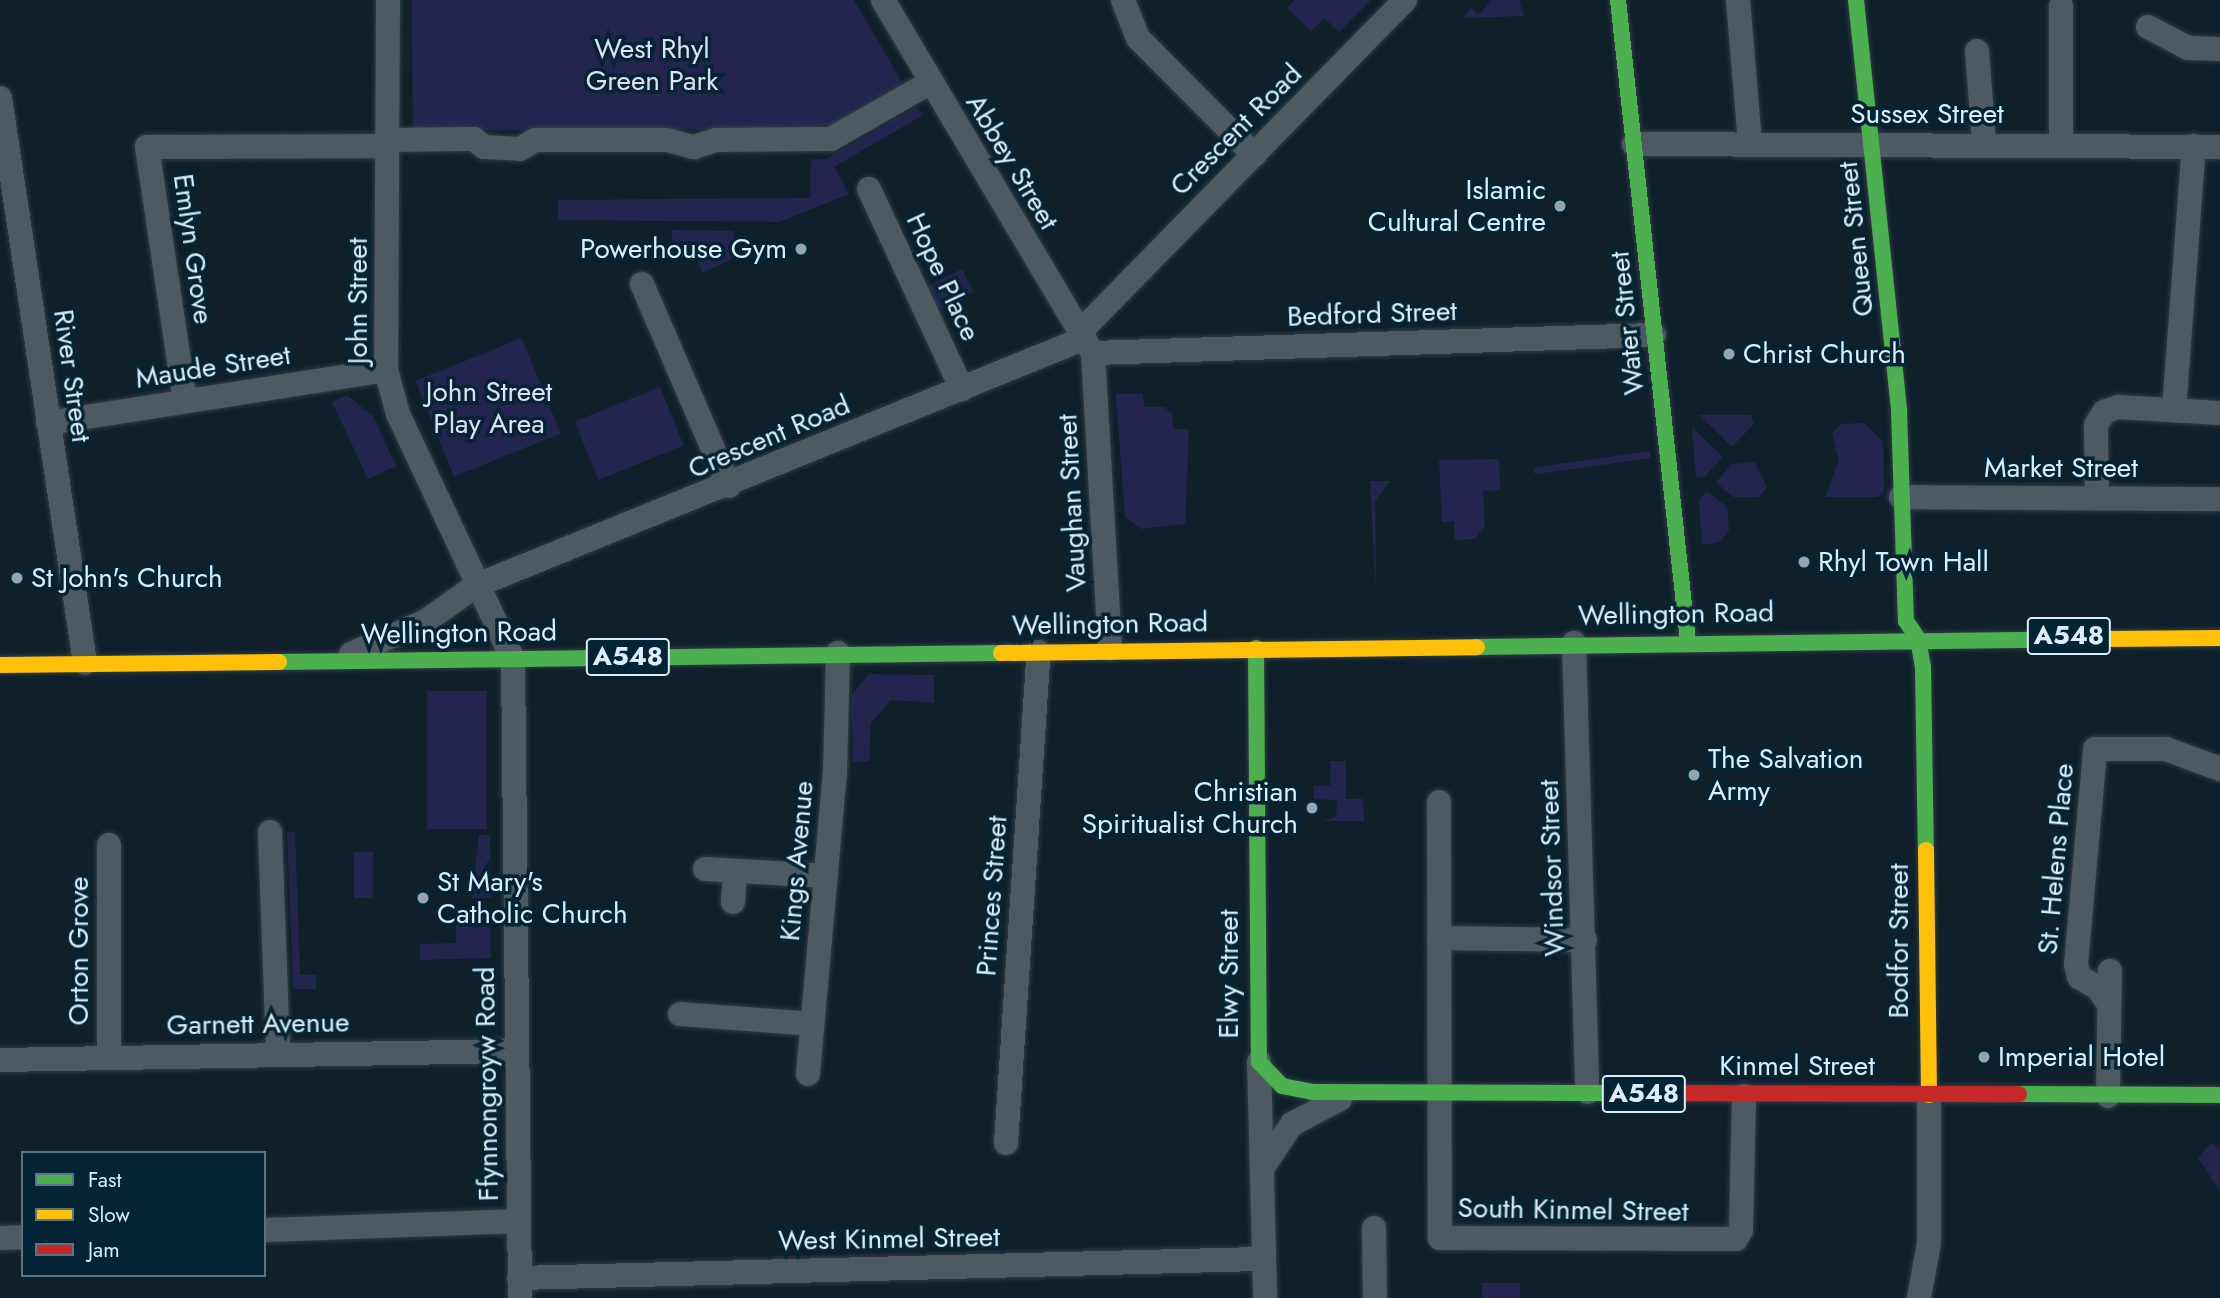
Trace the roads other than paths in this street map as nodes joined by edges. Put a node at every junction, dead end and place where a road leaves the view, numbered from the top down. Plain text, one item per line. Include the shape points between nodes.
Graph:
1 (388, 0) edge
2 (883, 0) edge
3 (1123, 0) edge
4 (1405, 0) edge
5 (1618, 0) edge
6 (1738, 0) edge
7 (1856, 0) edge
8 (2061, 6) dead end
9 (2148, 27) dead end
10 (2220, 49) edge
11 (1977, 51) dead end
12 (930, 82) junction
13 (0, 98) edge
14 (387, 143) junction
15 (1750, 143) junction
16 (1873, 143) junction
17 (1984, 143) junction
18 (1634, 144) junction
19 (2062, 144) junction
20 (2194, 146) junction
21 (2220, 147) edge
22 (1254, 155) junction
23 (869, 189) dead end
24 (642, 284) dead end
25 (1654, 335) junction
26 (1086, 341) junction
27 (386, 370) junction
28 (962, 389) junction
29 (185, 401) junction
30 (2174, 410) junction
31 (2220, 413) edge
32 (48, 423) junction
33 (729, 486) junction
34 (1902, 497) junction
35 (2097, 498) junction
36 (2220, 499) edge
37 (475, 586) junction
38 (2220, 638) edge
39 (1918, 639) junction
40 (1688, 641) junction
41 (1574, 643) junction
42 (1256, 648) junction
43 (1110, 649) junction
44 (1039, 652) junction
45 (838, 653) junction
46 (513, 659) junction
47 (337, 660) junction
48 (85, 663) junction
49 (0, 664) edge
50 (2220, 769) edge
51 (1439, 802) dead end
52 (270, 832) dead end
53 (109, 845) dead end
54 (705, 869) dead end
55 (735, 871) junction
56 (826, 876) junction
57 (733, 902) dead end
58 (1439, 938) junction
59 (1585, 940) junction
60 (2110, 971) dead end
61 (2109, 1004) junction
62 (680, 1014) dead end
63 (812, 1024) junction
64 (517, 1051) junction
65 (278, 1053) junction
66 (109, 1057) junction
67 (0, 1060) edge
68 (1259, 1062) junction
69 (808, 1074) dead end
70 (1360, 1092) junction
71 (1587, 1092) junction
72 (1438, 1093) junction
73 (1929, 1095) junction
74 (2220, 1095) edge
75 (1744, 1096) junction
76 (2108, 1096) junction
77 (2192, 1097) junction
78 (2220, 1110) edge
79 (1006, 1143) dead end
80 (1262, 1170) junction
81 (518, 1221) junction
82 (1374, 1228) dead end
83 (266, 1230) edge
84 (21, 1237) edge
85 (0, 1238) edge
86 (1260, 1259) junction
87 (519, 1288) edge
88 (1922, 1291) edge
89 (1265, 1298) edge
90 (1375, 1298) edge

1 - 14 street, John Street
2 - 12 street, Abbey Street
3 - 22 street via 1139,38
4 - 22 street, Crescent Road
5 - 18 main road, Water Street
6 - 15 street
7 - 16 main road, Queen Street
8 - 19 street
9 - 10 street via 2188,48
11 - 17 street
12 - 14 street via 831,139 716,140 694,148 667,140 535,140 520,149 484,147 474,139
12 - 26 street, Abbey Street
13 - 32 street, River Street
14 - 27 street, John Street
14 - 29 street, Emlyn Grove via 148,147
15 - 16 street, Sussex Street
15 - 18 street, Sussex Street
16 - 17 street, Sussex Street
16 - 34 main road, Queen Street
17 - 19 street, Sussex Street
18 - 25 main road, Water Street
19 - 20 street, Sussex Street
20 - 21 street, Sussex Street
20 - 30 street
22 - 26 street, Crescent Road
23 - 28 street, Hope Place
24 - 33 street
25 - 26 street, Bedford Street
25 - 40 main road, Water Street
26 - 28 street, Crescent Road
26 - 43 street, Vaughan Street
27 - 29 street, Maude Street
27 - 37 street, John Street via 398,414
28 - 33 street, Crescent Road
29 - 32 street, Maude Street
30 - 31 street
30 - 35 street via 2104,412 2096,425
32 - 48 street, River Street
33 - 37 street, Crescent Road
34 - 35 street, Market Street
34 - 39 main road, Queen Street via 1906,621
35 - 36 street, Market Street
37 - 46 street, John Street
37 - 47 street, Crescent Road via 426,621
38 - 39 main road, Wellington Road / A548
39 - 40 main road, Wellington Road / A548
39 - 73 main road, Bodfor Street via 1928,786
40 - 41 main road, Wellington Road / A548
41 - 42 main road, Wellington Road / A548
41 - 59 street, Windsor Street
42 - 43 main road, Wellington Road / A548
42 - 68 main road, Elwy Street
43 - 44 main road, Wellington Road / A548
44 - 45 main road, Wellington Road / A548
44 - 79 street, Princes Street
45 - 46 main road, Wellington Road / A548
45 - 56 street, Kings Avenue
46 - 47 main road, Wellington Road / A548
46 - 64 street, Ffynnongroyw Road
47 - 48 main road, Wellington Road / A548
48 - 49 main road, Wellington Road / A548
50 - 61 street, St. Helens Place via 2166,749 2095,750 2076,964 2079,977 2098,988
51 - 58 street, South Kinmel Street
52 - 65 street
53 - 66 street, Orton Grove
54 - 55 street
55 - 56 street
55 - 57 street
56 - 63 street, Kings Avenue
58 - 59 street
58 - 72 street, South Kinmel Street
59 - 71 street, Windsor Street
60 - 61 street
61 - 76 street
62 - 63 street
63 - 69 street, Kings Avenue
64 - 65 street, Garnett Avenue
64 - 81 street, Ffynnongroyw Road
65 - 66 street, Garnett Avenue
66 - 67 street, Garnett Avenue
68 - 70 main road, Kinmel Street / A548 via 1282,1086
68 - 80 street, Elwy Street
70 - 72 main road, Kinmel Street / A548
70 - 80 street, Kinmel Street / A548 via 1292,1124
71 - 72 main road, Kinmel Street / A548
71 - 75 main road, Kinmel Street / A548
72 - 75 street, South Kinmel Street via 1440,1238 1666,1242 1740,1234
73 - 75 main road, Kinmel Street / A548
73 - 76 main road, Kinmel Street / A548
73 - 88 street, Bodfor Street
74 - 77 main road, Kinmel Street / A548
76 - 77 main road, Kinmel Street / A548
77 - 78 main road
80 - 86 street, Elwy Street
81 - 83 street
81 - 87 street, Ffynnongroyw Road
82 - 90 street via 1383,1262
84 - 85 street
86 - 87 street, West Kinmel Street
86 - 89 street, Elwy Street

